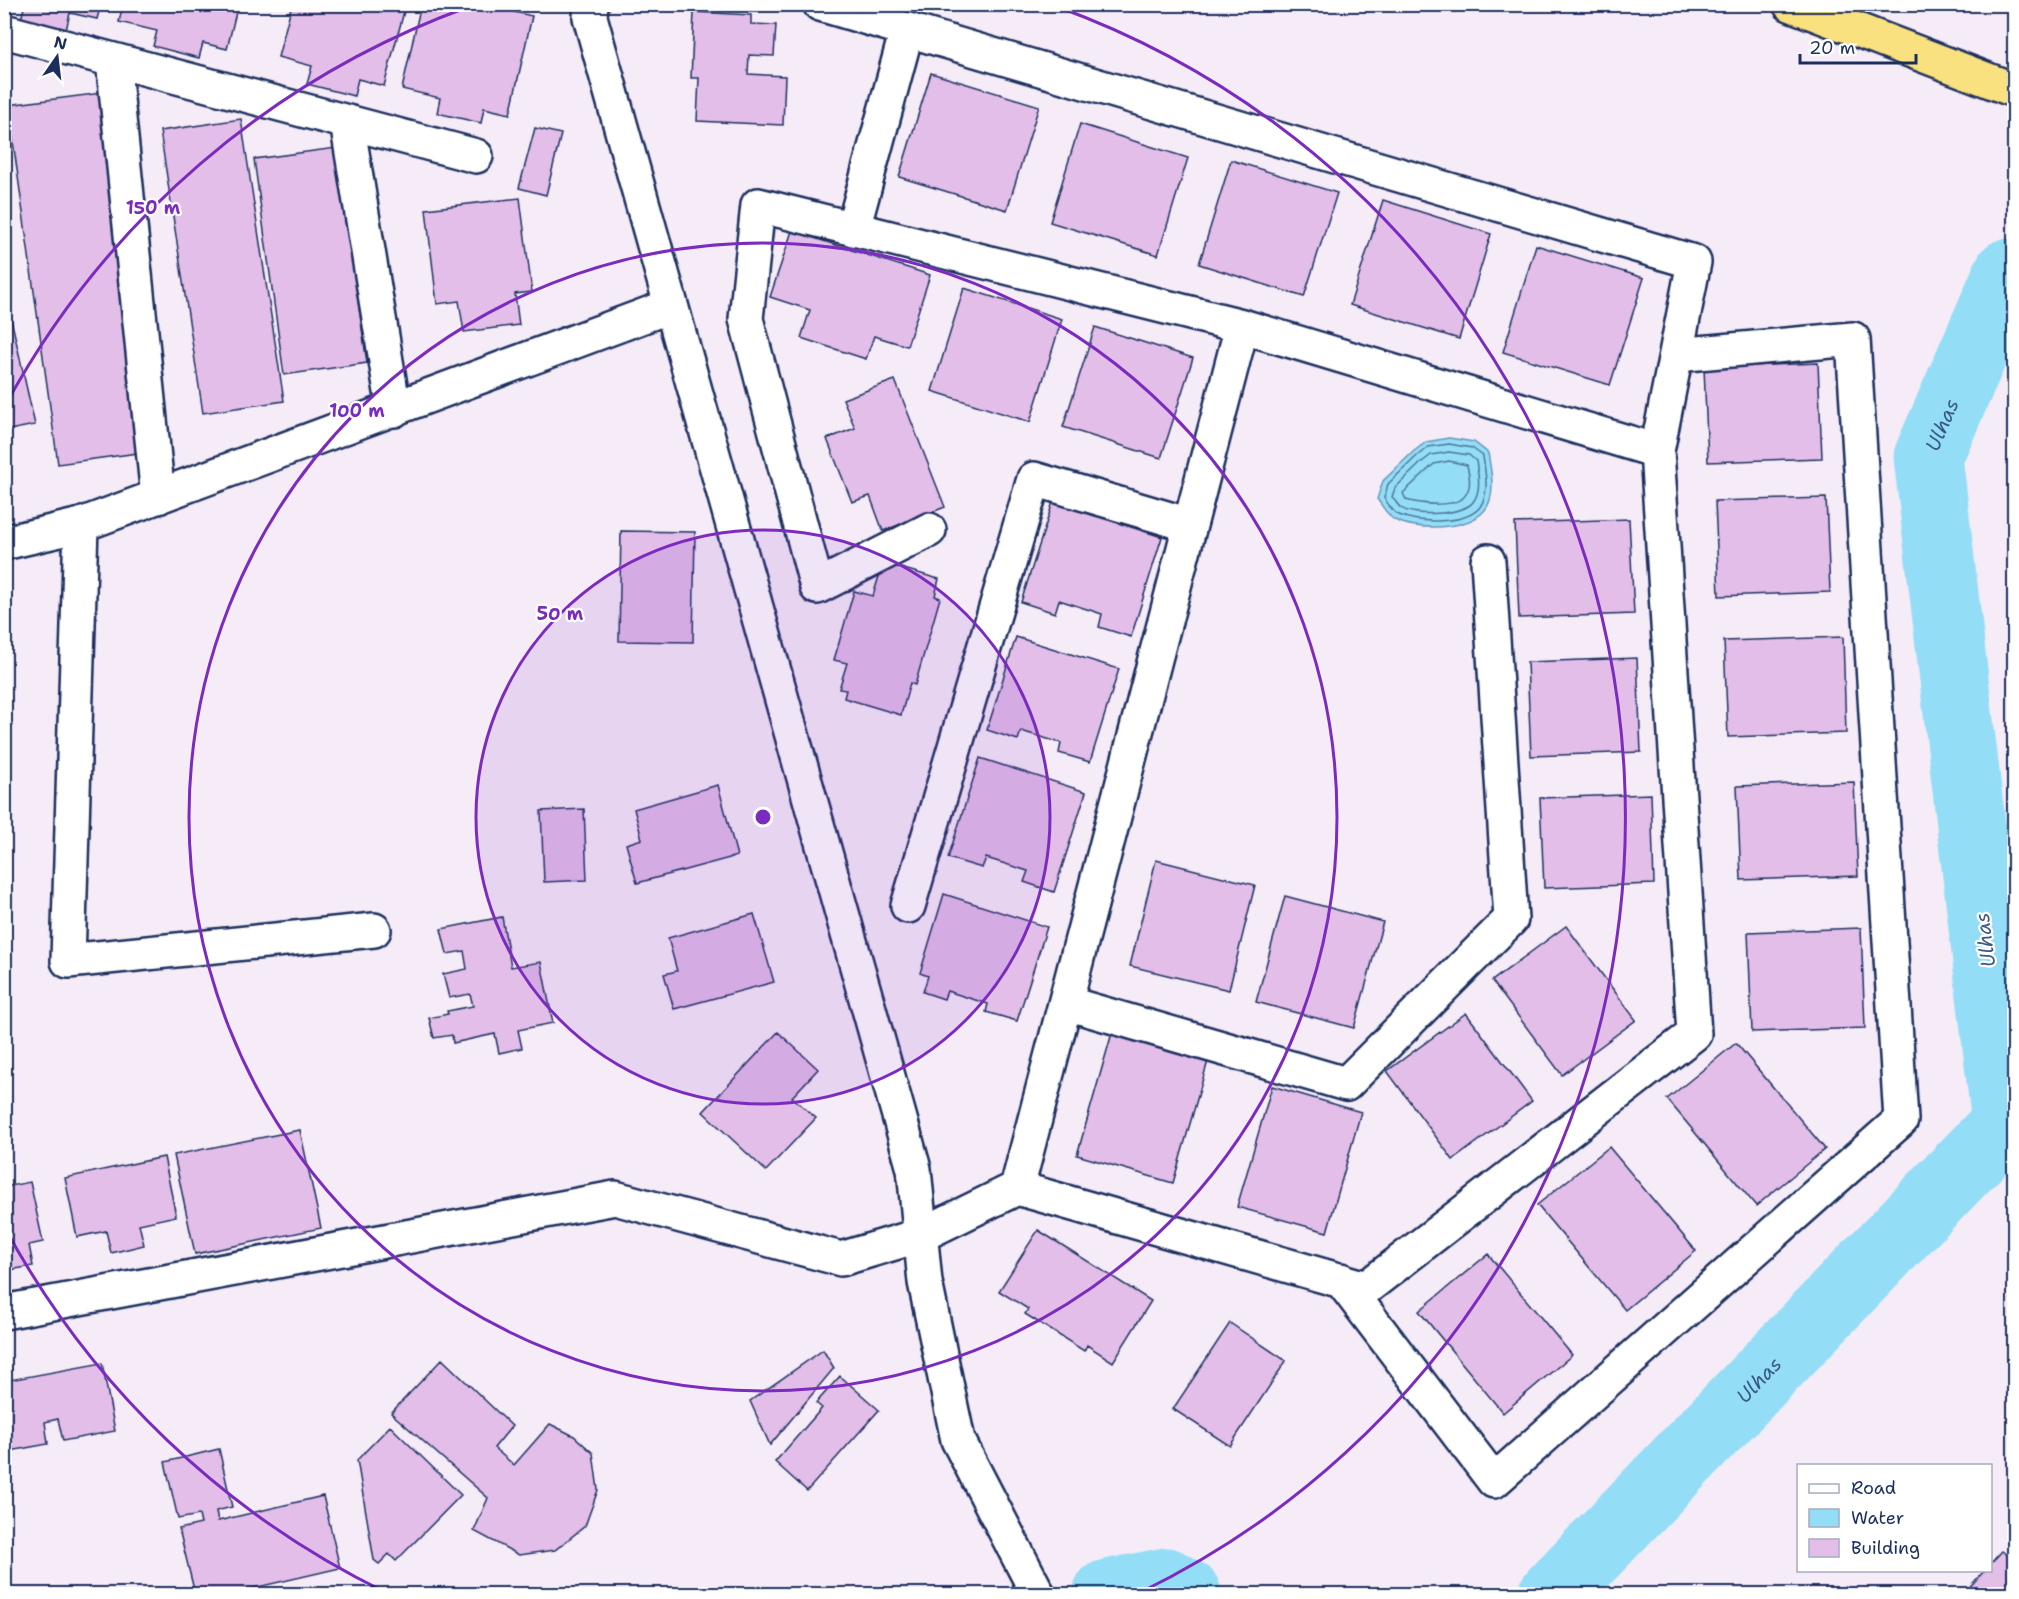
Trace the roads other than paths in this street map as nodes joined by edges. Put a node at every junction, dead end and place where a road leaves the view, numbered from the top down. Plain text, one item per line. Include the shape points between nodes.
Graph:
1 (591, 4) edge
2 (820, 4) edge
3 (1790, 4) edge
4 (907, 30) junction
5 (4, 31) edge
6 (113, 60) junction
7 (2014, 90) edge
8 (347, 122) junction
9 (476, 156) dead end
10 (853, 229) junction
11 (670, 306) junction
12 (1242, 326) junction
13 (1676, 355) junction
14 (394, 410) junction
15 (1657, 452) junction
16 (158, 496) junction
17 (81, 525) junction
18 (1190, 525) junction
19 (929, 530) dead end
20 (4, 543) edge
21 (1488, 561) dead end
22 (908, 906) dead end
23 (374, 930) dead end
24 (1066, 1003) junction
25 (1017, 1188) junction
26 (921, 1235) junction
27 (1341, 1280) junction
28 (4, 1312) edge
29 (1038, 1594) edge

1 - 11 street via 590,17
2 - 4 street
3 - 7 highway
4 - 10 street
4 - 13 street via 1694,262
5 - 6 street
6 - 8 street
6 - 16 street
8 - 9 street
8 - 14 street
10 - 12 street
10 - 19 street via 758,205 746,319 817,587
11 - 14 street
11 - 26 street via 914,1169
12 - 15 street
12 - 18 street
13 - 15 street
13 - 27 street via 1853,339 1901,1120 1494,1481
14 - 16 street
15 - 27 street via 1694,1034 1366,1288
16 - 17 street
17 - 20 street
17 - 23 street via 68,961
18 - 22 street via 1034,479
18 - 24 street
21 - 24 street via 1511,919 1346,1084
24 - 25 street
25 - 26 street
25 - 27 street
26 - 28 street via 841,1259 615,1198
26 - 29 street via 925,1282 958,1440

